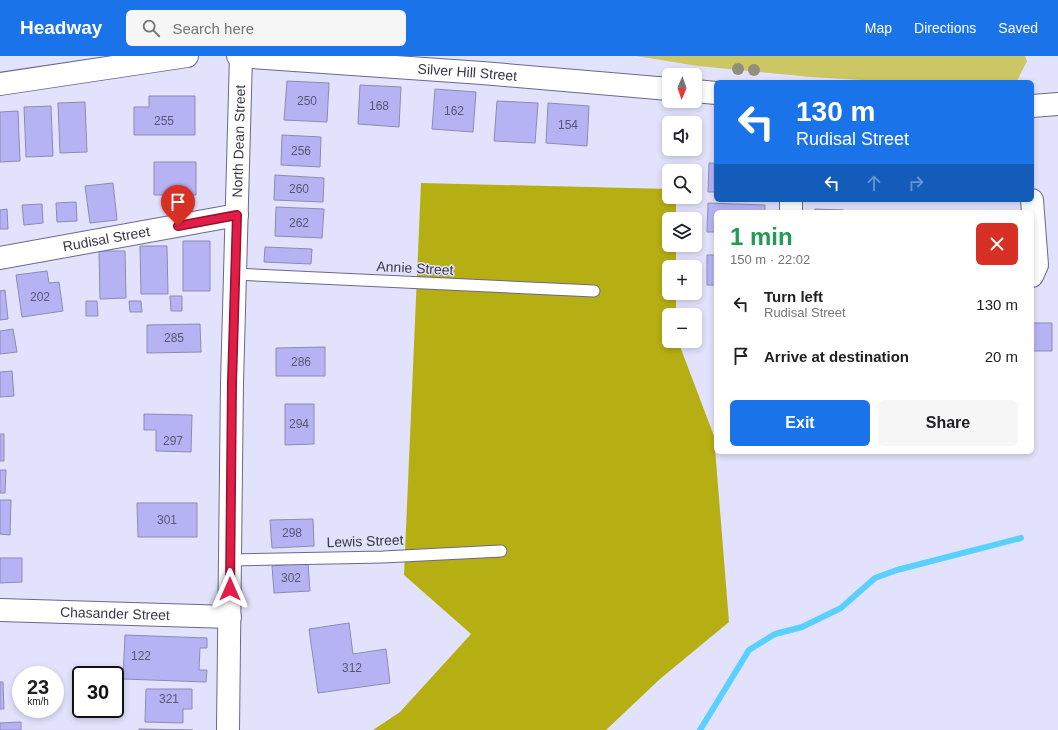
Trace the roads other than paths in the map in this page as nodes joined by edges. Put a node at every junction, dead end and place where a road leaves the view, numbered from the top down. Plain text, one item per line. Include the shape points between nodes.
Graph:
1 (187, 56) edge
2 (240, 56) edge
3 (483, 64) edge
4 (0, 84) edge
5 (662, 88) edge
6 (702, 92) edge
7 (714, 93) edge
8 (1058, 104) edge
9 (1034, 106) edge
10 (237, 215) junction
11 (1034, 226) edge
12 (0, 258) edge
13 (1034, 272) edge
14 (235, 274) junction
15 (594, 291) dead end
16 (501, 551) dead end
17 (230, 560) junction
18 (0, 610) edge
19 (230, 617) junction
20 (228, 730) edge

1 - 4 street
2 - 3 street, Silver Hill Street
2 - 10 street, North Dean Street
3 - 5 street, Silver Hill Street
6 - 7 street
8 - 9 street
10 - 12 street, Rudisal Street
10 - 14 street, North Dean Street
11 - 13 street via 1037,265
14 - 15 lane, Annie Street
14 - 17 street, North Dean Street
16 - 17 lane, Lewis Street via 383,557
17 - 19 street, North Dean Street
18 - 19 street, Chasander Street
19 - 20 street, North Dean Street

